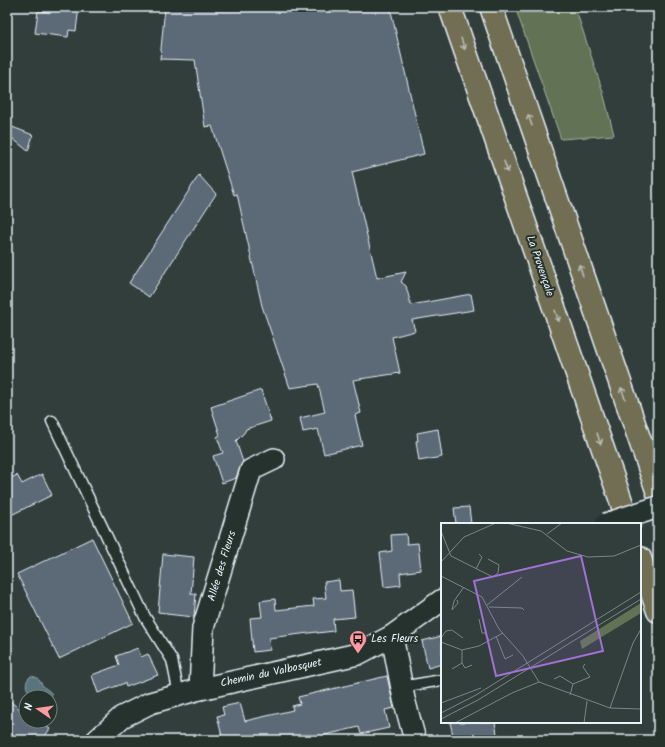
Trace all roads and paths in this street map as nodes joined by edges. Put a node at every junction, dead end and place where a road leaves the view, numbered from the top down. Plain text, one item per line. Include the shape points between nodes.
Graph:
1 (450, 7) edge
2 (491, 7) edge
3 (52, 421) dead end
4 (274, 459) dead end
5 (658, 493) edge
6 (658, 507) edge
7 (609, 523) edge
8 (629, 523) edge
9 (641, 561) edge
10 (441, 601) edge
11 (658, 611) edge
12 (392, 636) junction
13 (441, 680) edge
14 (401, 686) junction
15 (200, 689) junction
16 (179, 695) junction
17 (411, 739) edge
18 (97, 740) edge

1 -> 8 highway, La Provençale
5 -> 2 highway
3 - 16 lane via 145,616 172,660
4 - 15 street, Allée des Fleurs via 252,470 249,476 203,628
6 - 7 street, bridge
9 - 11 highway
10 - 12 street, Chemin du Valbosquet
12 - 14 street
12 - 15 street, Chemin du Valbosquet via 358,654
13 - 14 lane
14 - 17 street
15 - 16 street, Chemin du Valbosquet
16 - 18 street, Chemin du Valbosquet via 150,703 122,717

